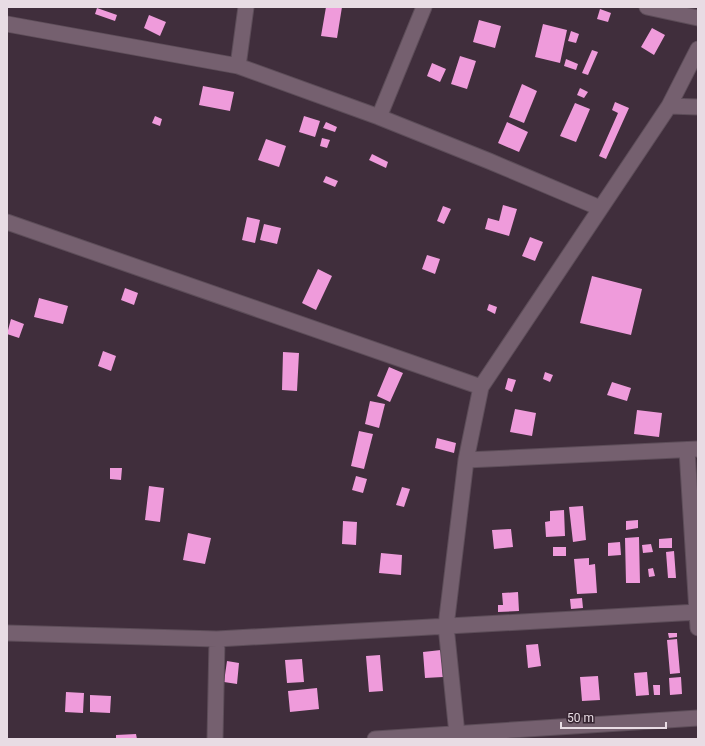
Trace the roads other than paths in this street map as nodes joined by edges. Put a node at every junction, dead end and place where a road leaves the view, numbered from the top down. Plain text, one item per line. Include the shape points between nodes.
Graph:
1 (246, 7) edge
2 (424, 7) edge
3 (647, 7) edge
4 (698, 18) edge
5 (7, 24) edge
6 (698, 49) edge
7 (238, 66) junction
8 (669, 106) junction
9 (698, 107) edge
10 (379, 117) junction
11 (600, 208) junction
12 (7, 222) edge
13 (482, 387) junction
14 (693, 449) edge
15 (466, 460) junction
16 (698, 612) edge
17 (446, 626) junction
18 (698, 628) edge
19 (7, 633) edge
20 (217, 639) junction
21 (698, 718) edge
22 (457, 734) junction
23 (215, 739) edge
24 (375, 739) edge

1 - 7 street
2 - 10 street
3 - 4 street
5 - 7 street
6 - 8 street
7 - 10 street
8 - 9 street
8 - 11 street
10 - 11 street
11 - 13 street
12 - 13 street
13 - 15 street
14 - 15 street
14 - 16 street
15 - 17 street
16 - 17 street
16 - 18 street
17 - 20 street
17 - 22 street
19 - 20 street
20 - 23 street
21 - 22 street
22 - 24 street

